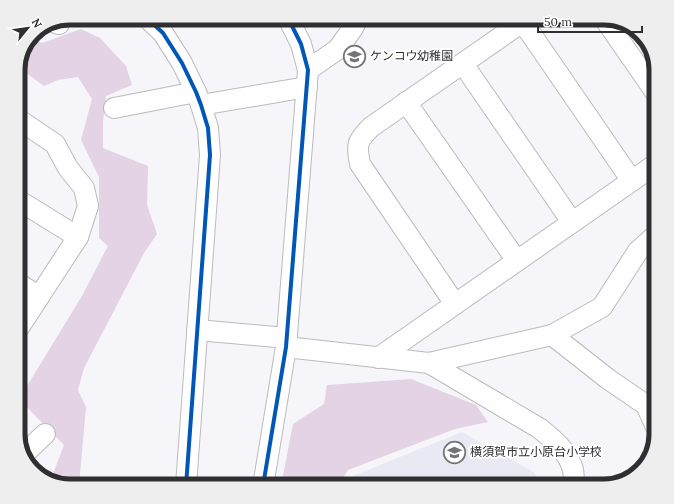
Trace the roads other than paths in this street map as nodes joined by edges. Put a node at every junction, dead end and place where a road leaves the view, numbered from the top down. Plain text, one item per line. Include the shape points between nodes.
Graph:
1 (154, 25) edge
2 (292, 25) edge
3 (353, 25) edge
4 (516, 25) edge
5 (528, 25) edge
6 (609, 26) edge
7 (463, 64) junction
8 (308, 79) junction
9 (649, 83) edge
10 (199, 98) junction
11 (406, 102) junction
12 (114, 108) dead end
13 (25, 124) edge
14 (649, 169) edge
15 (632, 181) junction
16 (25, 204) edge
17 (572, 222) junction
18 (78, 237) junction
19 (649, 241) edge
20 (517, 261) junction
21 (25, 288) edge
22 (39, 297) junction
23 (455, 304) junction
24 (25, 318) edge
25 (197, 330) junction
26 (552, 335) junction
27 (287, 343) junction
28 (378, 358) junction
29 (429, 362) junction
30 (649, 412) edge
31 (45, 434) dead end
32 (29, 450) edge
33 (186, 479) edge
34 (264, 479) edge
35 (574, 479) edge

1 - 10 street via 163,33 182,63
2 - 8 street via 301,44
3 - 8 street via 338,49
4 - 7 street
5 - 15 street
6 - 9 street
7 - 11 street
7 - 17 street
8 - 10 street
8 - 27 street
10 - 12 street
10 - 25 street via 208,128 210,155
11 - 20 street
11 - 23 street via 371,127 360,139 357,150 360,164
13 - 18 street via 56,144 68,168 84,188 88,206
14 - 15 street
15 - 17 street
16 - 18 street
17 - 20 street
18 - 22 street
19 - 26 street via 638,250 602,306
20 - 23 street
21 - 22 street
22 - 24 street
23 - 28 street
25 - 27 street
25 - 33 street
26 - 29 street
26 - 30 street via 646,405
27 - 28 street
27 - 34 street
28 - 29 street
29 - 35 street via 555,441 573,469
31 - 32 street

